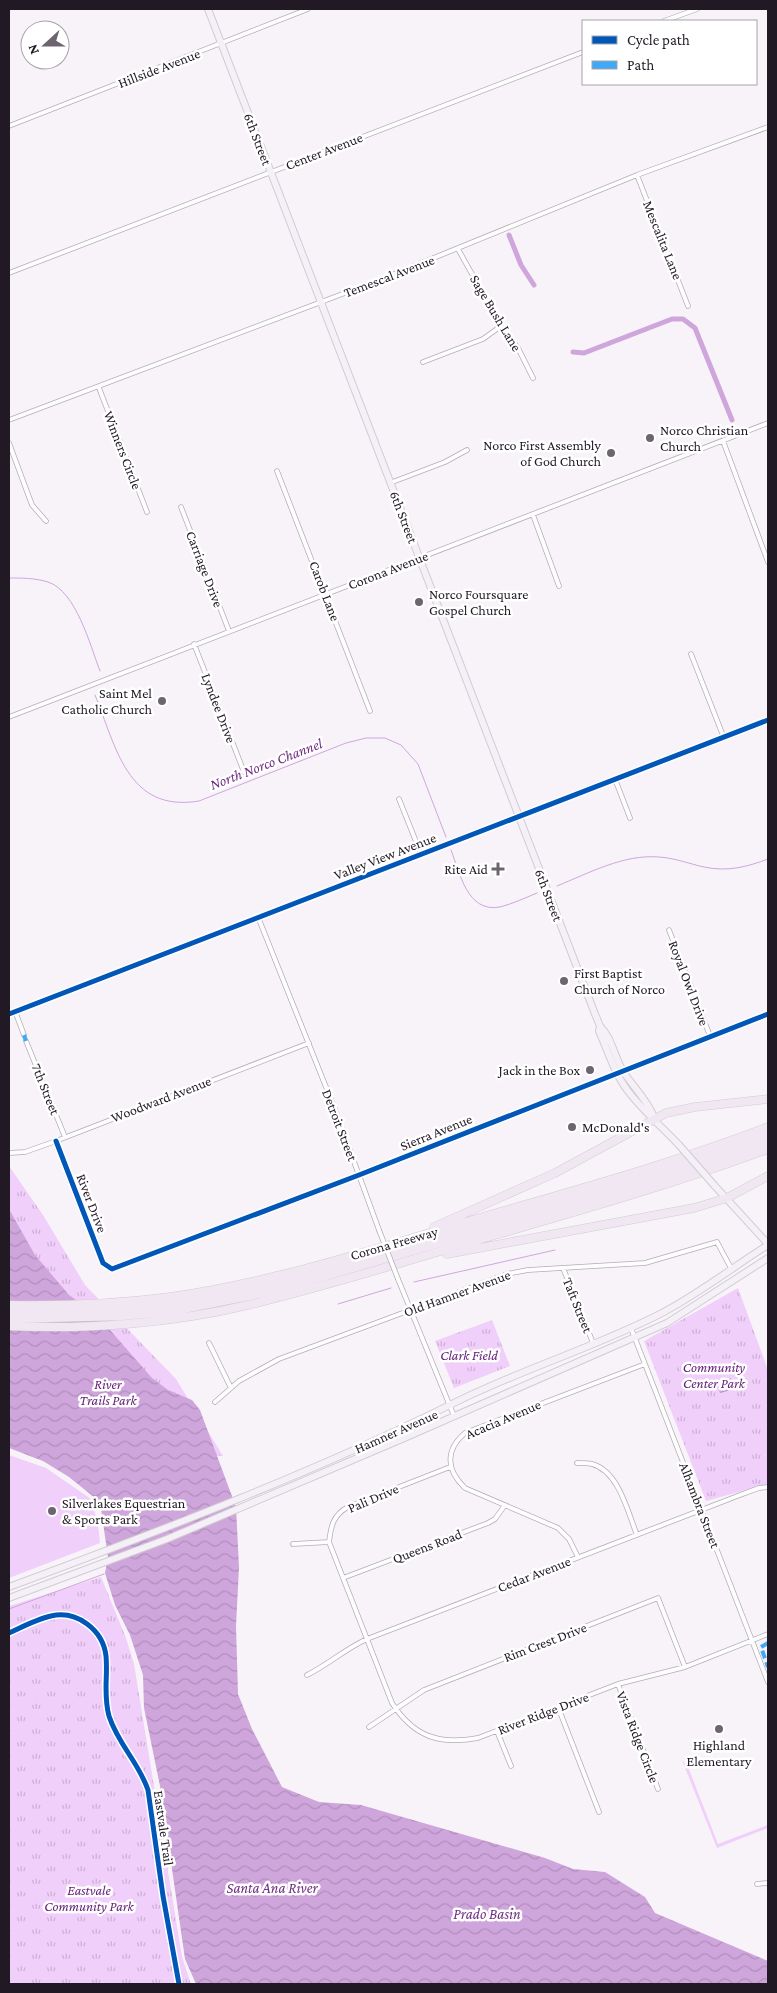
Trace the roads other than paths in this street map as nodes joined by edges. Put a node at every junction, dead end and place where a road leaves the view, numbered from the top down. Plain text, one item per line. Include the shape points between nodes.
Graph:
1 (208, 9) edge
2 (289, 9) edge
3 (308, 9) edge
4 (697, 9) edge
5 (291, 15) junction
6 (667, 20) edge
7 (220, 44) junction
8 (582, 52) edge
9 (9, 126) edge
10 (768, 127) edge
11 (270, 172) junction
12 (637, 175) junction
13 (458, 249) junction
14 (9, 273) edge
15 (319, 302) junction
16 (688, 306) dead end
17 (501, 326) junction
18 (423, 362) dead end
19 (533, 378) dead end
20 (99, 388) junction
21 (9, 420) edge
22 (768, 423) edge
23 (723, 441) junction
24 (9, 443) edge
25 (467, 450) dead end
26 (277, 471) dead end
27 (390, 483) junction
28 (181, 507) dead end
29 (147, 512) dead end
30 (533, 515) junction
31 (46, 521) dead end
32 (419, 558) junction
33 (768, 562) edge
34 (559, 586) dead end
35 (327, 594) junction
36 (229, 631) junction
37 (194, 644) junction
38 (690, 654) dead end
39 (370, 711) dead end
40 (9, 717) edge
41 (768, 720) edge
42 (724, 738) junction
43 (244, 772) dead end
44 (615, 779) junction
45 (399, 799) dead end
46 (519, 815) junction
47 (630, 818) dead end
48 (422, 854) junction
49 (258, 917) junction
50 (669, 930) dead end
51 (15, 1011) junction
52 (9, 1014) edge
53 (768, 1014) edge
54 (24, 1035) dead end
55 (710, 1036) junction
56 (26, 1042) dead end
57 (309, 1043) junction
58 (620, 1072) junction
59 (768, 1100) edge
60 (655, 1118) junction
61 (768, 1127) edge
62 (768, 1134) edge
63 (65, 1137) junction
64 (56, 1142) junction
65 (768, 1142) edge
66 (768, 1149) edge
67 (11, 1154) edge
68 (359, 1175) junction
69 (768, 1176) edge
70 (727, 1198) junction
71 (400, 1242) junction
72 (768, 1244) edge
73 (768, 1258) edge
74 (406, 1261) junction
75 (563, 1268) junction
76 (112, 1269) joint
77 (732, 1270) junction
78 (9, 1305) edge
79 (120, 1309) junction
80 (410, 1310) junction
81 (9, 1312) edge
82 (9, 1320) edge
83 (9, 1326) edge
84 (631, 1328) junction
85 (634, 1336) junction
86 (210, 1343) dead end
87 (593, 1343) junction
88 (645, 1364) junction
89 (231, 1388) junction
90 (215, 1402) dead end
91 (450, 1406) junction
92 (454, 1416) junction
93 (577, 1463) dead end
94 (450, 1467) junction
95 (768, 1488) edge
96 (505, 1505) junction
97 (703, 1510) junction
98 (636, 1535) junction
99 (329, 1542) junction
100 (293, 1544) dead end
101 (578, 1557) junction
102 (344, 1578) junction
103 (9, 1587) edge
104 (9, 1598) edge
105 (768, 1634) edge
106 (367, 1639) junction
107 (752, 1641) junction
108 (685, 1667) junction
109 (307, 1675) dead end
110 (768, 1682) edge
111 (618, 1684) junction
112 (558, 1707) junction
113 (396, 1709) junction
114 (369, 1727) dead end
115 (497, 1731) junction
116 (511, 1766) dead end
117 (658, 1789) dead end
118 (599, 1812) dead end
119 (768, 1883) edge
120 (757, 1884) dead end

1 - 7 main road, 6th Street
2 - 5 street
3 - 5 street, Hillside Avenue
4 - 6 street
5 - 7 street, Hillside Avenue
7 - 9 street, Hillside Avenue
7 - 11 main road, 6th Street
8 - 11 street, Center Avenue
10 - 12 street, Temescal Avenue
11 - 14 street, Center Avenue
11 - 15 main road, 6th Street
12 - 13 street, Temescal Avenue
12 - 16 street, Mescalita Lane
13 - 15 street, Temescal Avenue
13 - 17 street, Sage Bush Lane
15 - 20 street, Temescal Avenue
15 - 27 main road, 6th Street
17 - 18 street via 483,339
17 - 19 street, Sage Bush Lane via 518,348
20 - 21 street, Temescal Avenue
20 - 29 street, Winners Circle
22 - 23 street, Corona Avenue
23 - 30 street, Corona Avenue
23 - 33 street
24 - 31 street via 32,505
25 - 27 street
26 - 35 street, Carob Lane
27 - 32 main road, 6th Street
28 - 36 street, Carriage Drive
30 - 32 street, Corona Avenue
30 - 34 street
32 - 35 street, Corona Avenue
32 - 46 main road, 6th Street
35 - 36 street, Corona Avenue
35 - 39 street, Carob Lane
36 - 37 street, Corona Avenue
37 - 40 street, Corona Avenue
37 - 43 street, Lyndee Drive
38 - 42 street
41 - 42 street, Valley View Avenue
42 - 44 street, Valley View Avenue
44 - 46 street, Valley View Avenue
44 - 47 street
45 - 48 street
46 - 48 street, Valley View Avenue
46 - 58 main road, 6th Street via 600,1026 599,1031
48 - 49 street, Valley View Avenue
49 - 51 street, Valley View Avenue
49 - 57 street, Detroit Street
50 - 55 street, Royal Owl Drive
51 - 52 street, Valley View Avenue
51 - 54 street
53 - 55 street, Sierra Avenue
55 - 58 street, Sierra Avenue
56 - 63 street, 7th Street
57 - 63 street, Woodward Avenue
57 - 68 street, Detroit Street
58 - 60 main road, 6th Street via 649,1104
58 - 68 street, Sierra Avenue
59 - 60 highway via 677,1110
60 - 70 main road, 6th Street, bridge
60 - 71 highway via 555,1173
61 - 71 highway, Corona Freeway via 648,1168
62 - 79 highway via 570,1198 270,1284 208,1298
63 - 64 street, Woodward Avenue
64 - 67 street, Woodward Avenue
64 - 76 street, River Drive via 103,1263
65 - 79 highway via 678,1174 274,1291 173,1311
66 - 74 highway, Corona Freeway via 654,1188
68 - 76 street, Sierra Avenue
68 - 80 street, Detroit Street, bridge
69 - 70 highway
70 - 72 main road, 6th Street
70 - 74 highway via 694,1208
71 - 79 highway, Corona Freeway via 242,1283
72 - 77 main road, Hamner Avenue
73 - 85 main road, Hamner Avenue via 675,1318
74 - 83 highway, Corona Freeway via 246,1306 126,1324
75 - 77 street, Old Hamner Avenue via 645,1263 717,1242
75 - 80 street, Old Hamner Avenue via 506,1274
75 - 87 street, Taft Street
77 - 84 main road, Hamner Avenue
78 - 79 highway, Corona Freeway
79 - 81 highway
79 - 82 highway
80 - 89 street, Old Hamner Avenue via 278,1359
80 - 91 street, Detroit Street
84 - 85 street, Alhambra Street
84 - 87 main road, Hamner Avenue
85 - 88 street, Alhambra Street
85 - 92 main road, Hamner Avenue
86 - 89 street
87 - 91 main road, Hamner Avenue
88 - 94 street, Acacia Avenue via 465,1433 456,1440
88 - 97 street, Alhambra Street
89 - 90 street, Old Hamner Avenue
91 - 92 street, Detroit Street
91 - 103 main road, Hamner Avenue via 381,1439 245,1495
92 - 104 main road, Hamner Avenue via 167,1539
93 - 98 street via 594,1465 606,1473 615,1484
94 - 96 street via 466,1488
94 - 99 street, Pali Drive via 342,1511 330,1527
95 - 97 street, Cedar Avenue via 759,1488
96 - 101 street via 558,1528 569,1539
96 - 102 street, Queens Road via 488,1523
97 - 98 street, Cedar Avenue
97 - 107 street, Alhambra Street
98 - 101 street, Cedar Avenue
99 - 100 street
99 - 102 street
101 - 106 street, Cedar Avenue
102 - 106 street
105 - 107 street, River Ridge Drive
106 - 109 street, Cedar Avenue via 348,1647 328,1664
106 - 113 street, River Ridge Drive
107 - 108 street, River Ridge Drive
107 - 110 street, Alhambra Street
108 - 111 street, River Ridge Drive
108 - 113 street, Rim Crest Drive via 658,1598 424,1690
111 - 112 street, River Ridge Drive
111 - 117 street, Vista Ridge Circle
112 - 115 street, River Ridge Drive
112 - 118 street
113 - 114 street, Rim Crest Drive
113 - 115 street, River Ridge Drive via 415,1728 439,1740 459,1741
115 - 116 street
119 - 120 street

